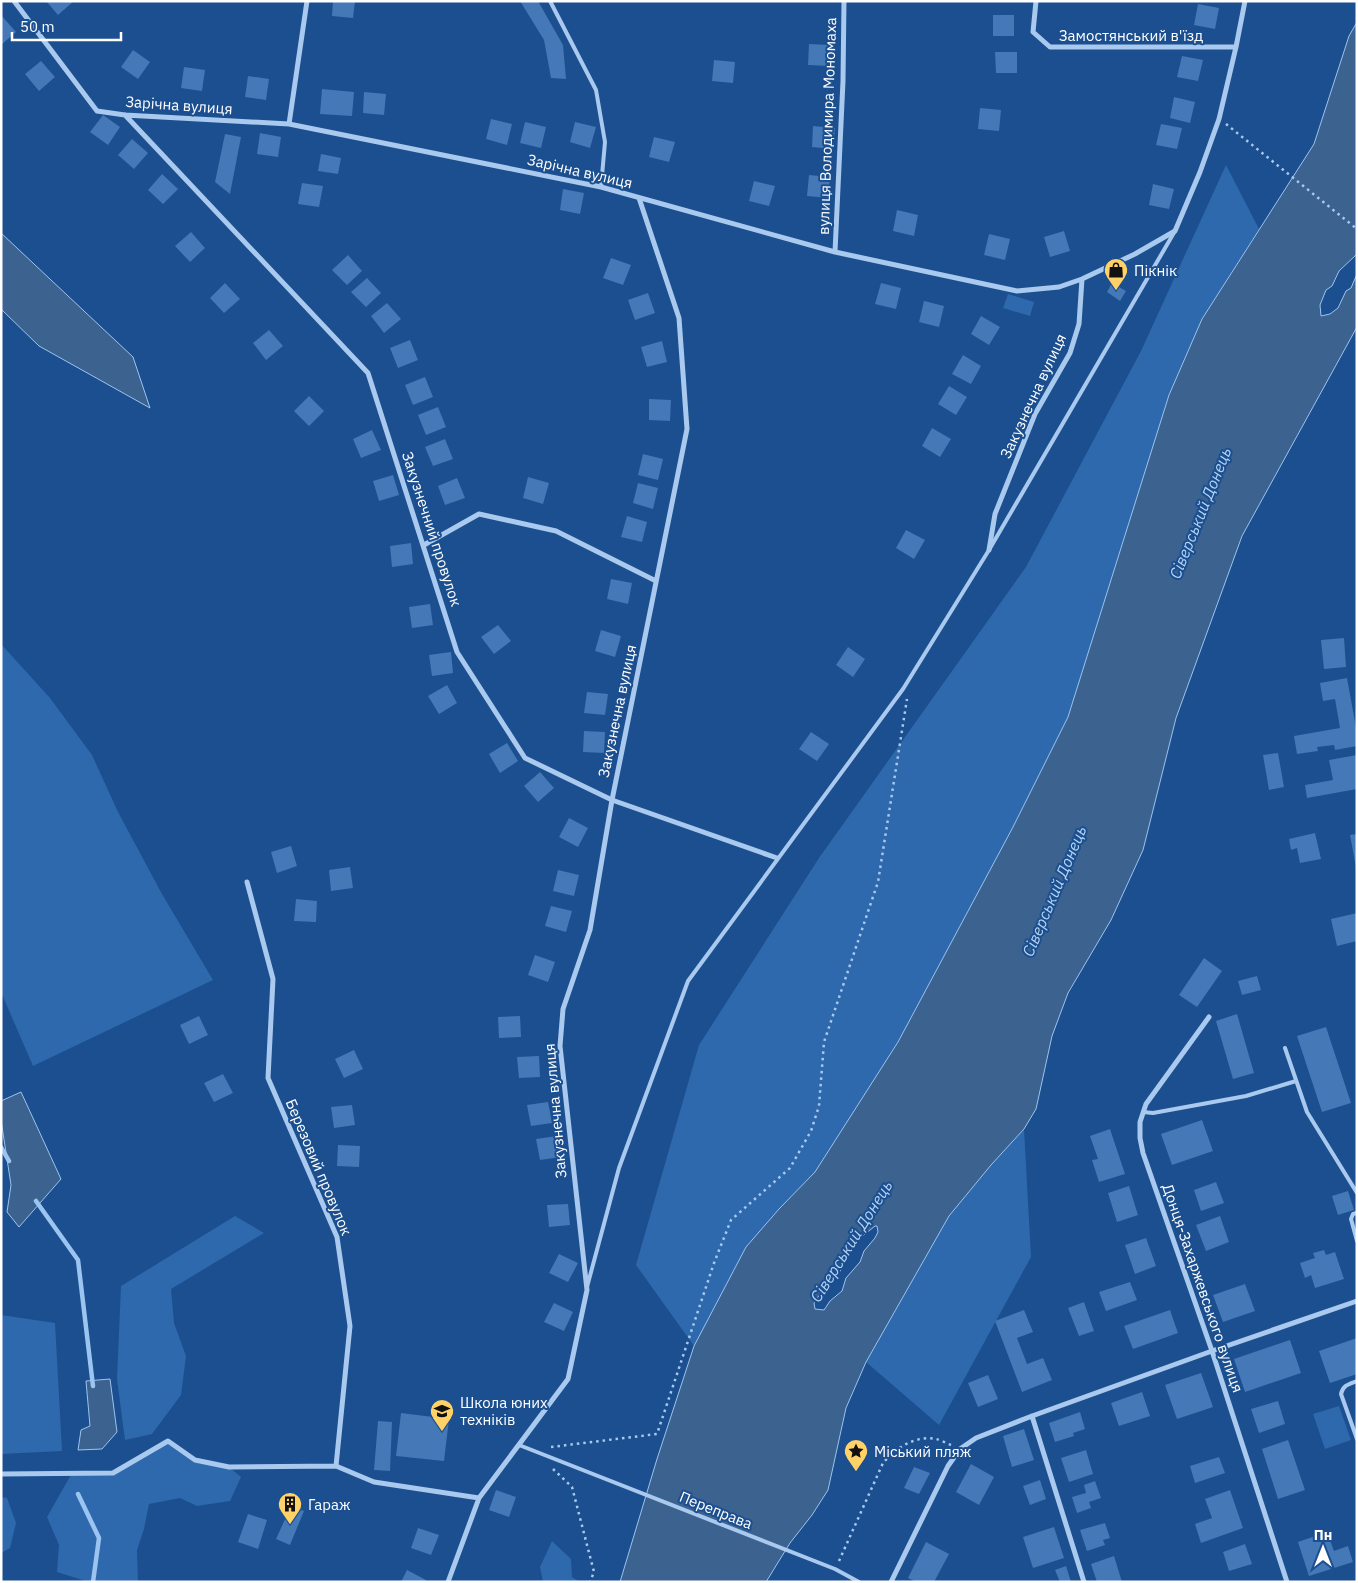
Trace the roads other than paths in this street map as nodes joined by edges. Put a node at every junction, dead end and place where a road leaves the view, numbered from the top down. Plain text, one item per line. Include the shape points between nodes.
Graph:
1 (14, 1) edge
2 (308, 1) edge
3 (550, 1) edge
4 (844, 1) edge
5 (1036, 1) edge
6 (1245, 1) edge
7 (1236, 47) junction
8 (125, 115) junction
9 (289, 124) junction
10 (601, 187) junction
11 (639, 198) junction
12 (1175, 231) junction
13 (835, 252) junction
14 (1082, 279) junction
15 (424, 545) junction
16 (989, 550) junction
17 (656, 581) junction
18 (612, 800) junction
19 (777, 858) junction
20 (247, 882) dead end
21 (1209, 1018) dead end
22 (1285, 1048) dead end
23 (1296, 1081) junction
24 (1143, 1112) junction
25 (1357, 1193) edge
26 (1357, 1213) edge
27 (1357, 1241) edge
28 (587, 1290) junction
29 (1357, 1300) edge
30 (1212, 1351) junction
31 (1357, 1381) edge
32 (1032, 1416) junction
33 (1357, 1439) edge
34 (519, 1445) junction
35 (336, 1466) junction
36 (1, 1474) edge
37 (479, 1498) junction
38 (448, 1582) edge
39 (859, 1582) edge
40 (892, 1582) edge
41 (1084, 1582) edge
42 (1288, 1582) edge

1 - 8 street, Зарічна вулиця via 97,111
2 - 9 street
3 - 10 lane via 596,90 605,142
4 - 13 street, вулиця Володимира Мономаха
5 - 7 street, Замостянський в'їзд via 1033,32 1050,47
6 - 7 street
7 - 12 street via 1219,119
8 - 9 street, Зарічна вулиця
8 - 15 street, Закузнечний провулок via 368,373
9 - 10 street, Зарічна вулиця
10 - 11 street, Зарічна вулиця
11 - 13 street, Зарічна вулиця
11 - 17 street, Закузнечна вулиця via 679,318 687,428
12 - 14 street, Зарічна вулиця
12 - 16 lane
13 - 14 street, Зарічна вулиця via 1017,291 1059,286
14 - 16 street, Закузнечна вулиця via 1079,324 1070,353 1035,414 994,514
15 - 17 street via 479,514 556,531
15 - 18 street, Закузнечний провулок via 458,652 525,758
16 - 19 lane via 903,689
17 - 18 street, Закузнечна вулиця
18 - 19 street, Закузнечний провулок
18 - 28 street, Закузнечна вулиця via 590,930 564,1009 560,1046
19 - 28 lane via 688,981 619,1168
20 - 35 street, Березовий провулок via 273,979 268,1078 337,1237 350,1326
21 - 24 street, Донця-Захаржевського вулиця
22 - 23 lane
23 - 24 lane via 1246,1096 1154,1113
23 - 25 lane via 1311,1120
24 - 30 street, Донця-Захаржевського вулиця via 1140,1138 1143,1153
26 - 27 lane via 1351,1219
28 - 34 street, Закузнечна вулиця via 568,1379
29 - 30 street
30 - 32 street
30 - 42 street, Донця-Захаржевського вулиця
31 - 33 lane via 1346,1384 1341,1394
32 - 40 street via 976,1438 960,1449 948,1466
32 - 41 street
34 - 37 street, Закузнечна вулиця
34 - 39 lane, Переправа via 835,1569
35 - 36 street via 229,1467 194,1460 168,1441 113,1473
35 - 37 street via 374,1482
37 - 38 street, Закузнечна вулиця

